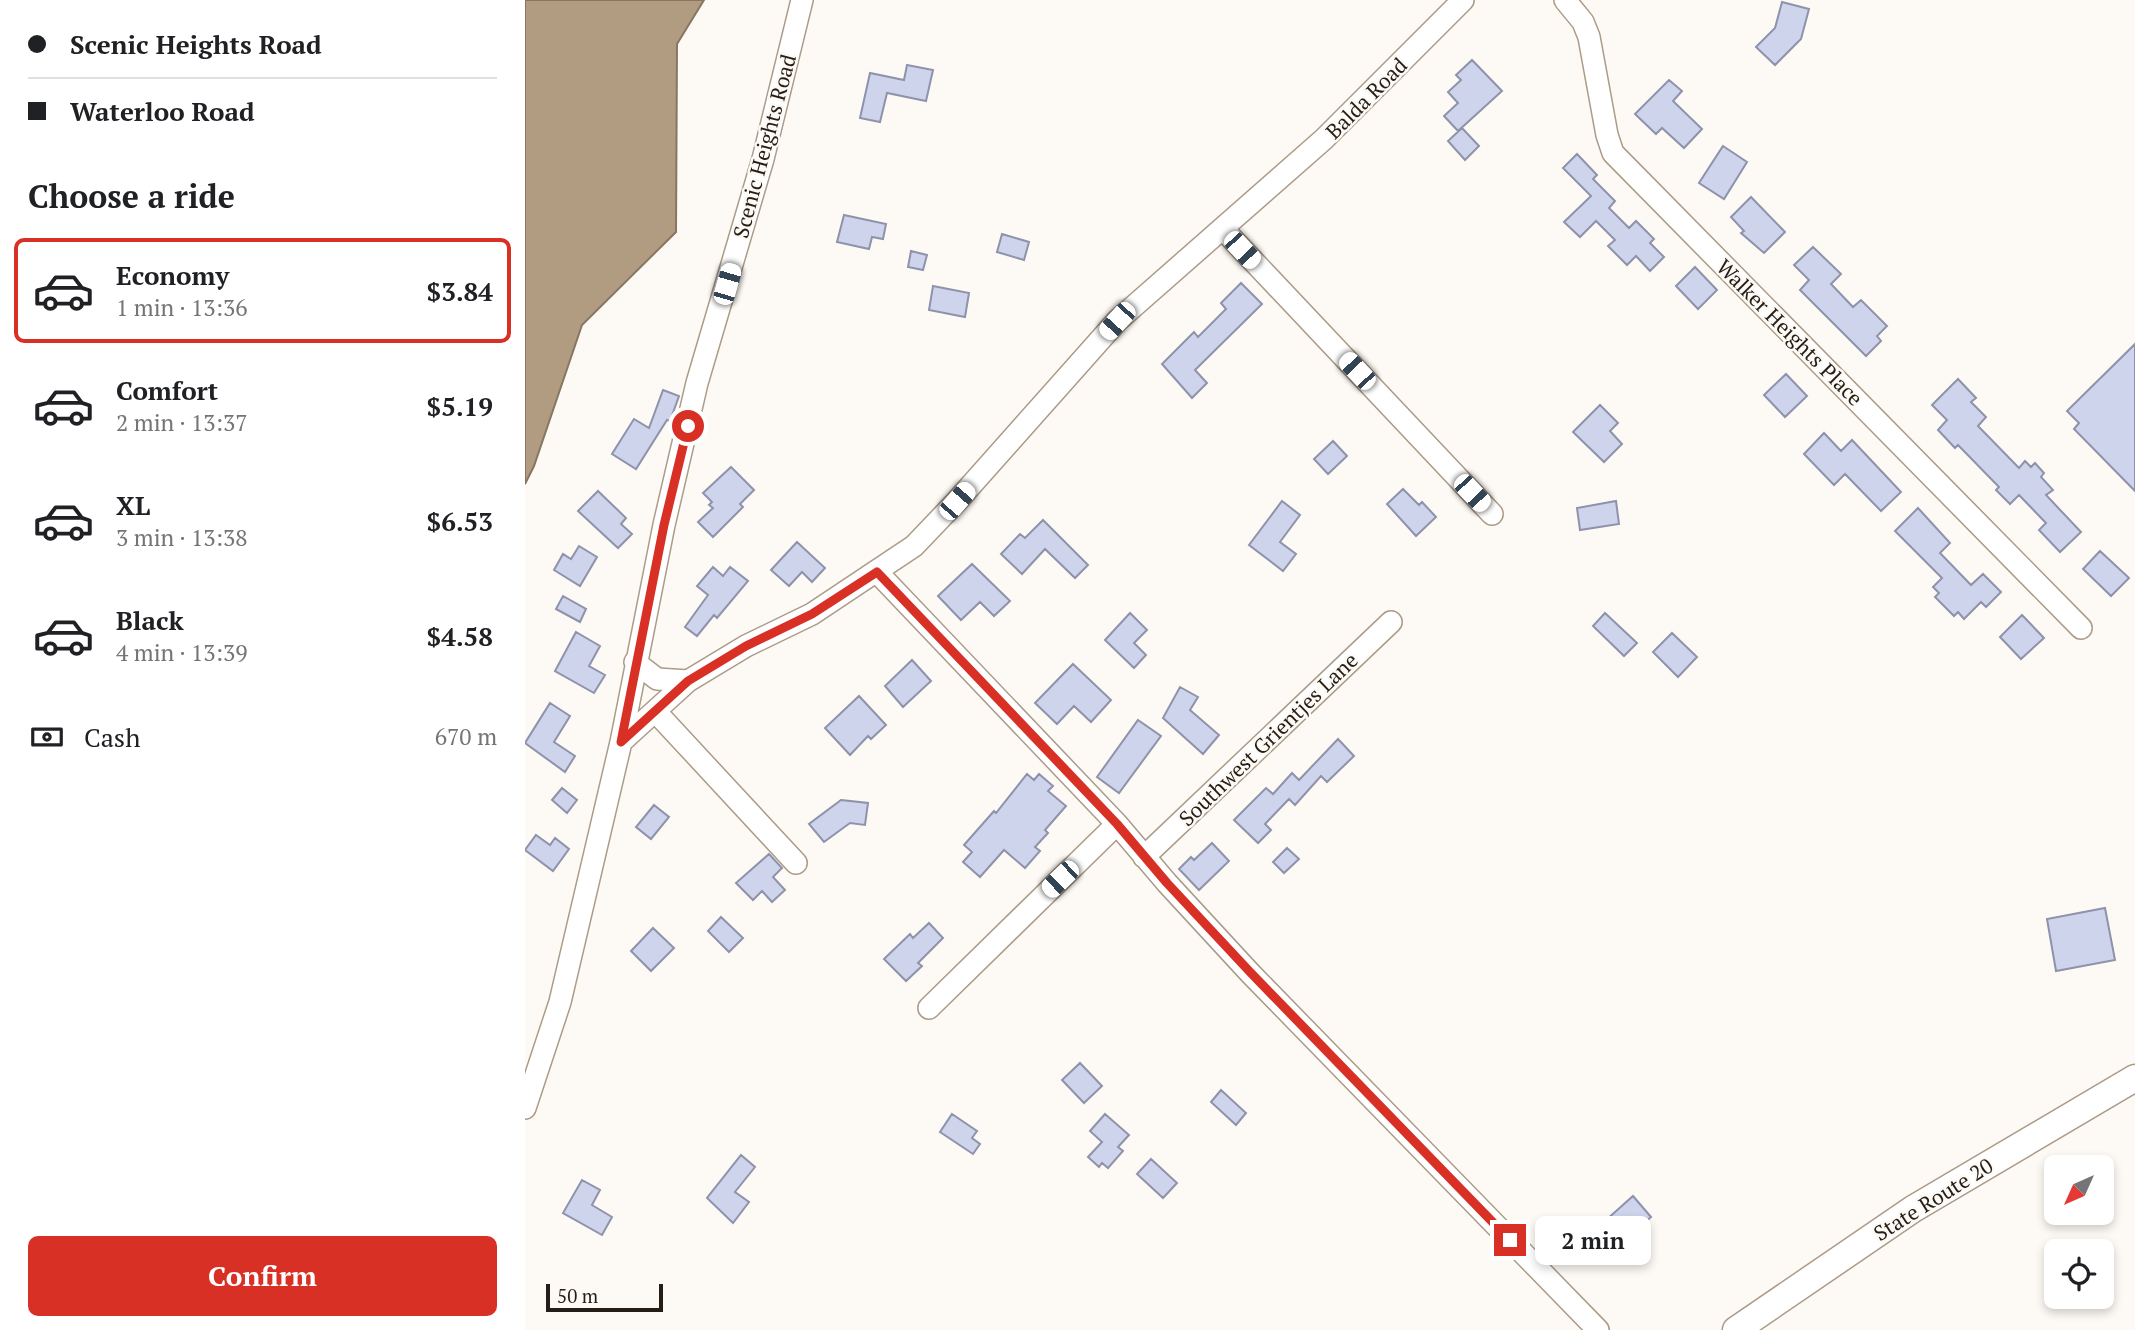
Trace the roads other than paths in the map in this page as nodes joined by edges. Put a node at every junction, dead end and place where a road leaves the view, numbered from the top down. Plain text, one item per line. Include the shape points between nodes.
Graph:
1 (802, 0) edge
2 (1463, 0) edge
3 (1565, 0) edge
4 (1223, 229) junction
5 (1492, 514) dead end
6 (877, 572) junction
7 (1391, 622) dead end
8 (2081, 628) dead end
9 (635, 662) junction
10 (688, 681) junction
11 (655, 711) junction
12 (621, 742) junction
13 (1117, 824) junction
14 (1144, 857) junction
15 (796, 863) dead end
16 (929, 1008) dead end
17 (2135, 1078) edge
18 (525, 1108) edge
19 (1598, 1330) edge
20 (1736, 1330) edge

1 - 9 street, Scenic Heights Road via 763,159 697,383
2 - 4 street, Balda Road via 1324,139
3 - 8 street, Walker Heights Place via 1589,37 1613,153
4 - 5 street
4 - 6 street, Balda Road via 1117,321 914,546
6 - 10 street, Balda Road via 812,614
6 - 13 street
7 - 14 street, Southwest Grientjes Lane
9 - 10 street via 657,679
9 - 12 street, Scenic Heights Road
10 - 11 street, Balda Road
11 - 12 street, Balda Road
11 - 15 street
12 - 18 street, Scenic Heights Road via 560,1002
13 - 14 street
13 - 16 street
14 - 19 street
17 - 20 main road, State Route 20 via 1913,1209

